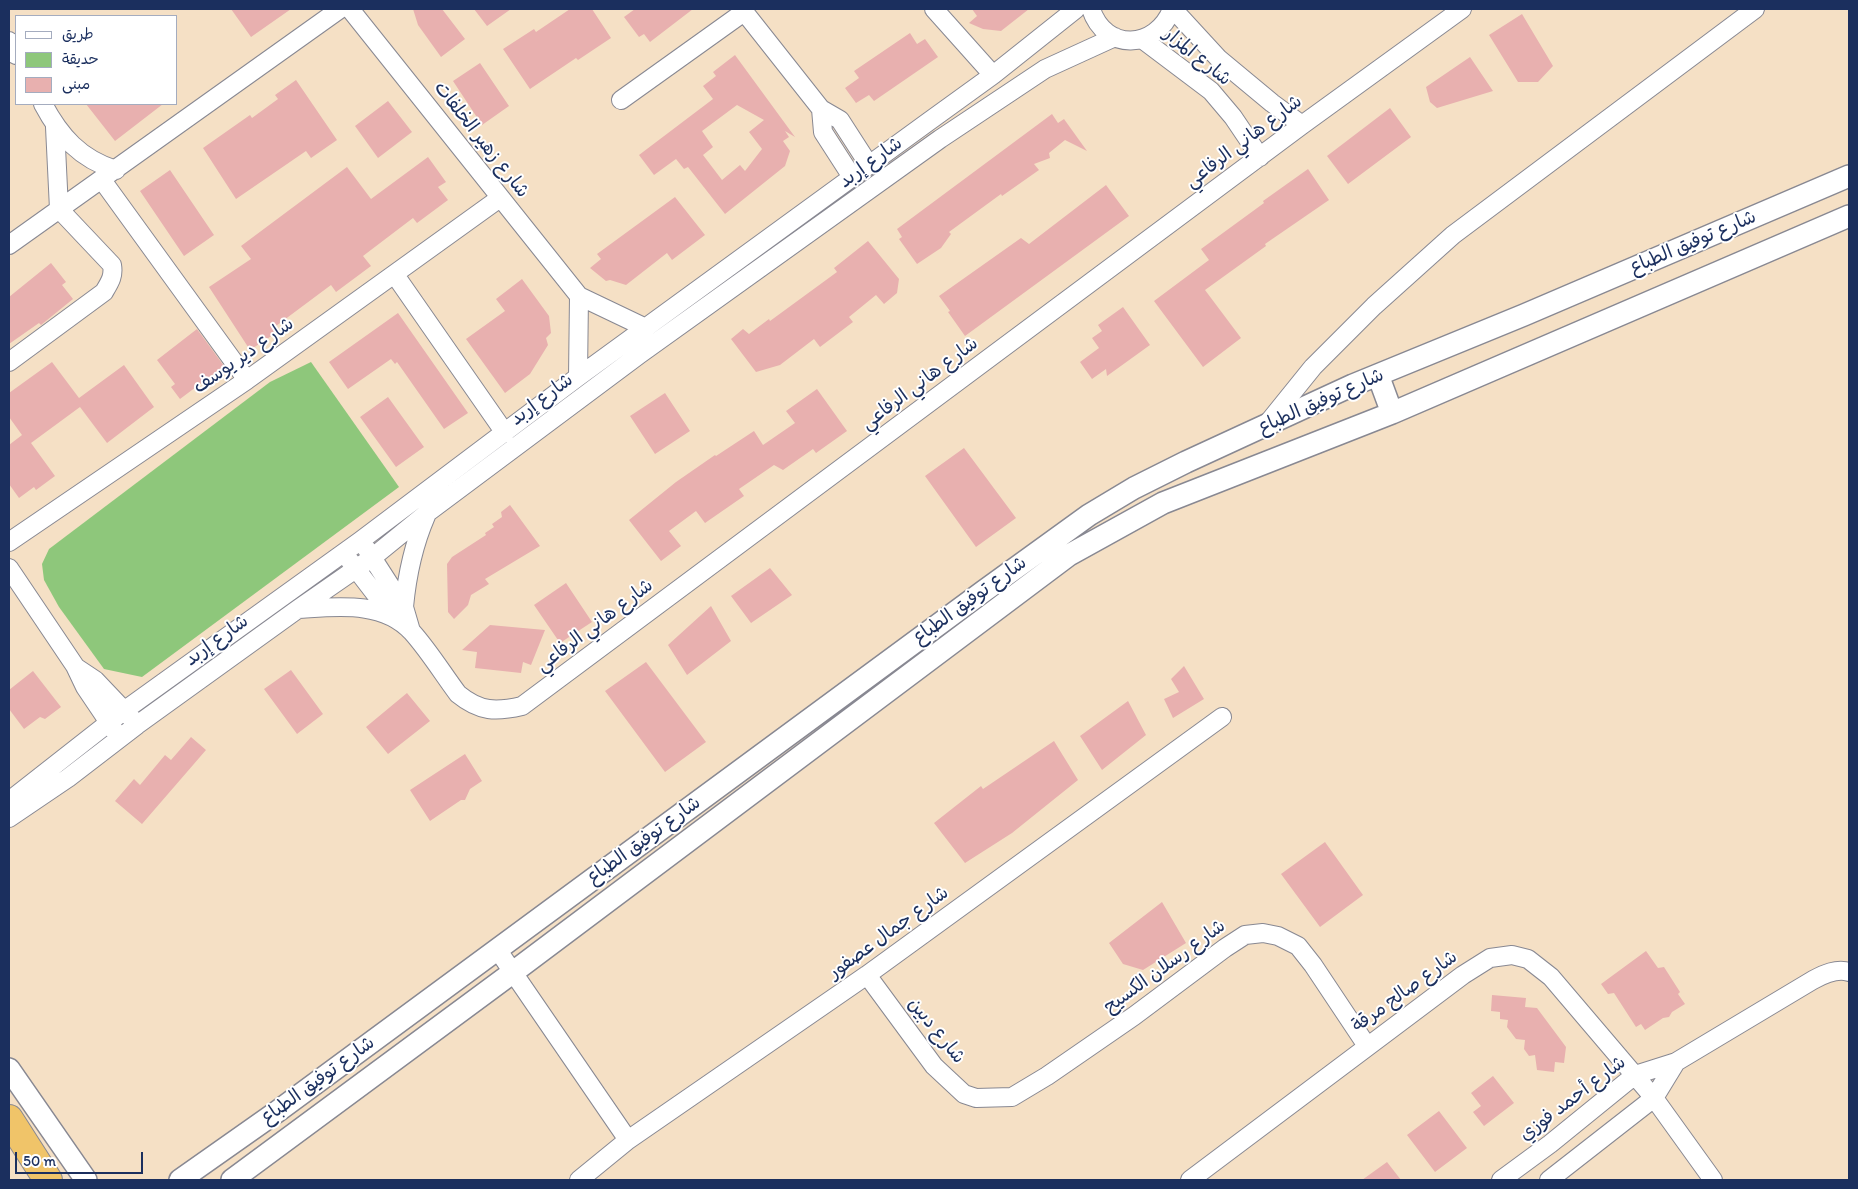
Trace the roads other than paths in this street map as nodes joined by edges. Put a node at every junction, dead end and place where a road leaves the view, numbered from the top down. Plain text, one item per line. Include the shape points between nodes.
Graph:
1 (340, 9) edge
2 (350, 9) edge
3 (934, 9) edge
4 (1076, 9) edge
5 (1091, 9) edge
6 (1172, 9) edge
7 (1462, 9) edge
8 (1755, 9) edge
9 (743, 10) edge
10 (1115, 37) junction
11 (1142, 39) junction
12 (9, 41) edge
13 (15, 53) edge
14 (992, 75) junction
15 (621, 100) dead end
16 (44, 105) edge
17 (822, 109) junction
18 (1302, 125) junction
19 (56, 127) junction
20 (1260, 157) junction
21 (869, 164) junction
22 (116, 170) junction
23 (1849, 176) edge
24 (852, 177) junction
25 (102, 180) junction
26 (500, 198) junction
27 (59, 209) junction
28 (1849, 216) edge
29 (9, 245) edge
30 (395, 275) junction
31 (579, 296) junction
32 (646, 328) junction
33 (9, 362) edge
34 (1378, 375) junction
35 (578, 377) junction
36 (247, 380) junction
37 (1392, 413) junction
38 (1265, 426) junction
39 (505, 432) junction
40 (427, 513) junction
41 (360, 541) junction
42 (9, 542) edge
43 (343, 552) junction
44 (373, 557) junction
45 (9, 568) edge
46 (356, 569) junction
47 (298, 609) junction
48 (399, 613) junction
49 (75, 666) junction
50 (125, 710) junction
51 (1222, 718) dead end
52 (109, 723) junction
53 (137, 725) junction
54 (120, 738) junction
55 (9, 802) edge
56 (9, 818) edge
57 (496, 950) junction
58 (1848, 971) edge
59 (512, 973) junction
60 (867, 975) junction
61 (1367, 1046) junction
62 (1676, 1062) junction
63 (9, 1069) edge
64 (1635, 1075) junction
65 (1012, 1097) joint
66 (1654, 1098) junction
67 (9, 1119) edge
68 (628, 1140) junction
69 (9, 1152) edge
70 (79, 1175) edge
71 (28, 1180) edge
72 (48, 1180) edge
73 (180, 1180) edge
74 (232, 1180) edge
75 (579, 1180) edge
76 (1190, 1180) edge
77 (1500, 1180) edge
78 (1549, 1180) edge
79 (1713, 1180) edge

1 - 22 street
2 - 26 street, شارع زهير الخلفات
3 - 14 street
4 - 14 street, شارع إربد
5 - 10 street via 1096,22
6 - 11 street via 1161,28
6 - 18 street, شارع المزار via 1219,59
7 - 18 street, شارع هاني الرفاعي
8 - 38 street via 1453,235 1374,306 1320,361
9 - 15 street
9 - 17 street
10 - 11 street
10 - 40 street, شارع إربد via 1045,69 940,139 640,354
11 - 20 street, شارع المزار via 1211,91
12 - 13 street
14 - 21 street, شارع إربد
16 - 19 street
17 - 21 street via 840,120
17 - 24 street via 823,132
18 - 20 street, شارع هاني الرفاعي
19 - 22 street via 84,154
19 - 27 street
20 - 48 street, شارع هاني الرفاعي via 522,706 497,711 468,702 458,694
21 - 24 street, شارع إربد
22 - 25 street
23 - 34 street, شارع توفيق الطباع
24 - 32 street, شارع إربد
25 - 27 street
25 - 36 street
26 - 30 street, شارع دير يوسف
26 - 31 street, شارع زهير الخلفات
27 - 29 street
27 - 33 street via 112,265 111,281 104,292
28 - 37 street, شارع توفيق الطباع
30 - 36 street, شارع دير يوسف
30 - 39 street
31 - 32 street, شارع زهير الخلفات
31 - 35 street
32 - 35 street, شارع إربد
34 - 37 street
34 - 38 street, شارع توفيق الطباع
35 - 39 street, شارع إربد
36 - 42 street, شارع دير يوسف
37 - 59 street, شارع توفيق الطباع via 1163,503 1069,555
38 - 57 street, شارع توفيق الطباع via 1134,488 1089,515
39 - 41 street, شارع إربد
40 - 44 street, شارع إربد
40 - 48 street, شارع هاني الرفاعي via 414,544
41 - 43 street, شارع إربد
41 - 44 street, شارع هاني الرفاعي
43 - 46 street, شارع هاني الرفاعي
43 - 50 street, شارع إربد
44 - 46 street, شارع إربد
44 - 48 street, شارع هاني الرفاعي
45 - 49 street
46 - 47 street, شارع إربد
46 - 48 street, شارع هاني الرفاعي
47 - 48 street via 351,606
47 - 53 street, شارع إربد
49 - 50 street via 95,680
49 - 52 street
50 - 52 street, شارع إربد
50 - 53 street
51 - 60 street, شارع جمال عصفور
52 - 54 street
52 - 55 street, شارع إربد
53 - 54 street, شارع إربد
54 - 56 street, شارع إربد
57 - 59 street
57 - 73 street, شارع توفيق الطباع
58 - 62 street, شارع أحمد فوزي via 1830,972 1813,980
59 - 68 street
59 - 74 street, شارع توفيق الطباع
60 - 65 street, شارع دبين via 950,1083 964,1094 976,1098
60 - 68 street, شارع جمال عصفور
61 - 64 street, شارع صالح مرقة via 1490,958 1512,955 1528,959 1551,977
61 - 65 street, شارع رسلان الكسيح via 1298,946 1278,936 1263,933 1245,935 1134,1016
61 - 76 street, شارع صالح مرقة
62 - 64 street, شارع أحمد فوزي
62 - 66 street, شارع أحمد فوزي
63 - 70 street
64 - 66 street, شارع صالح مرقة
64 - 77 street, شارع أحمد فوزي
66 - 78 street, شارع أحمد فوزي
66 - 79 street, شارع صالح مرقة
67 - 72 highway
68 - 75 street, شارع جمال عصفور
69 - 71 highway

